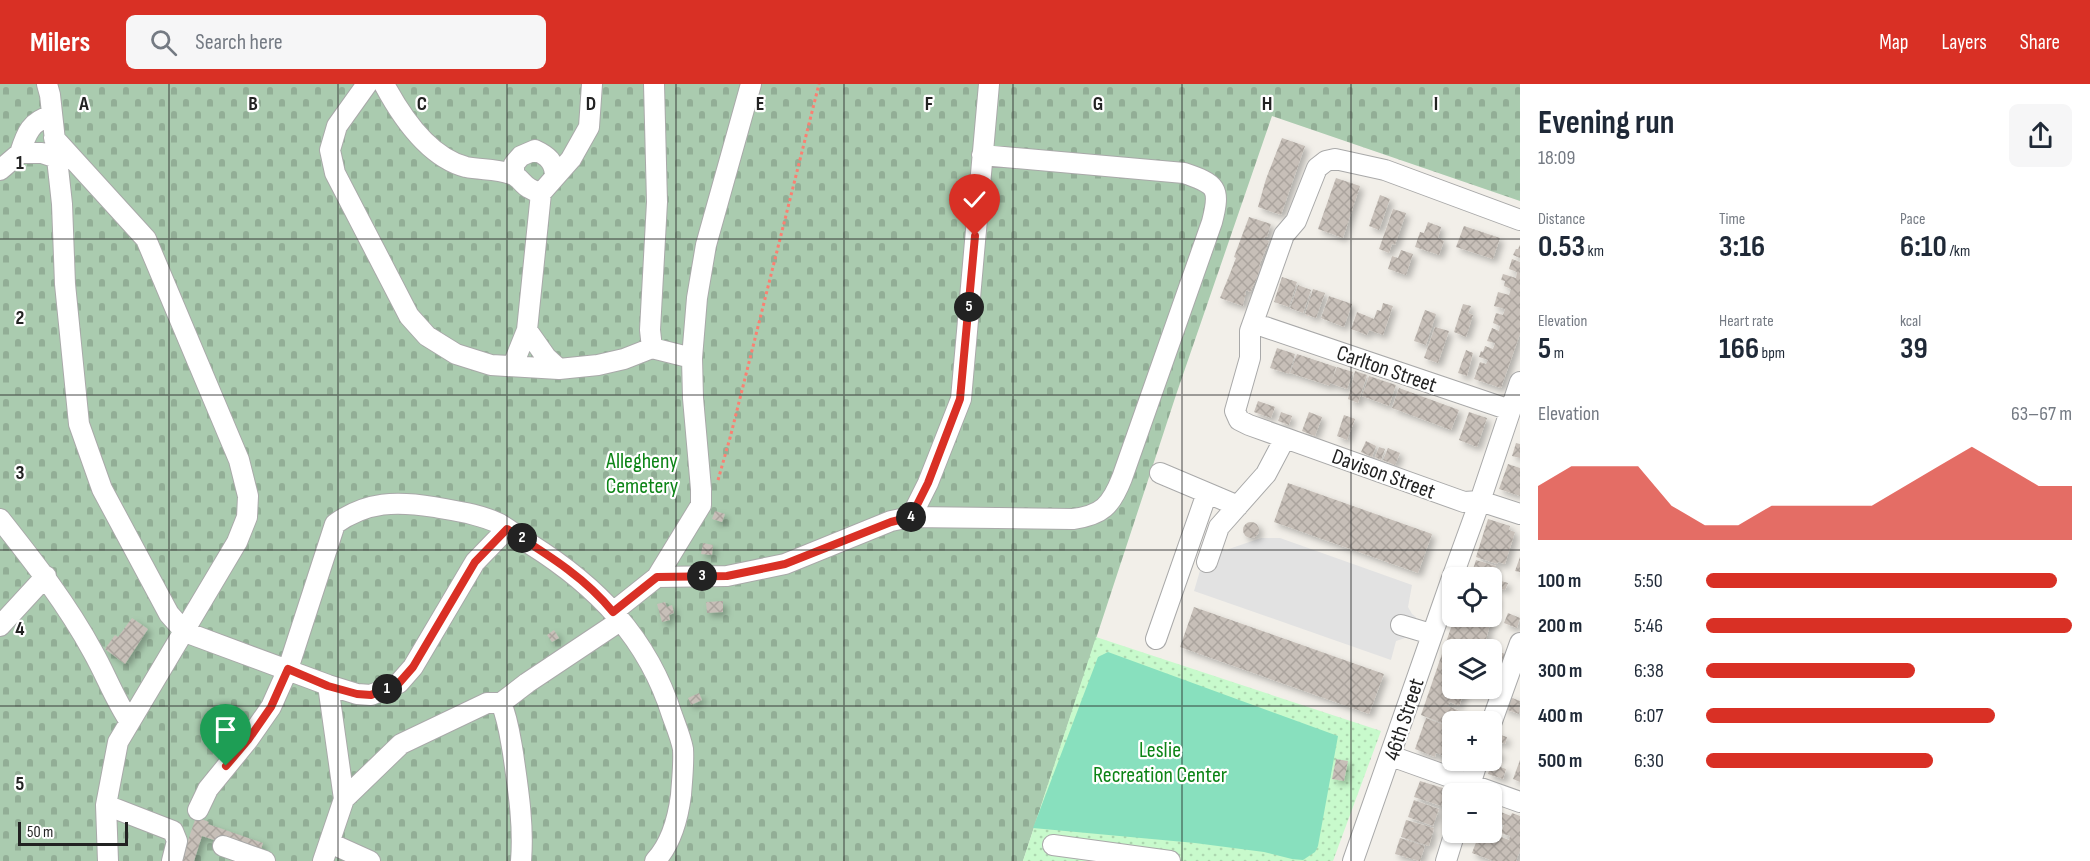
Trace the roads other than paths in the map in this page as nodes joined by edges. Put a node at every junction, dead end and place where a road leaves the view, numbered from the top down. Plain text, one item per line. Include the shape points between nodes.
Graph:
1 (47, 84) edge
2 (367, 84) edge
3 (384, 84) edge
4 (592, 84) edge
5 (654, 84) edge
6 (751, 84) edge
7 (989, 84) edge
8 (52, 116) junction
9 (56, 148) junction
10 (20, 153) junction
11 (982, 154) junction
12 (0, 170) edge
13 (514, 174) junction
14 (555, 177) junction
15 (542, 193) junction
16 (1520, 220) edge
17 (1265, 327) dead end
18 (527, 330) junction
19 (652, 348) junction
20 (692, 358) junction
21 (513, 365) junction
22 (559, 369) junction
23 (1520, 382) edge
24 (1510, 410) junction
25 (1285, 438) junction
26 (1160, 473) dead end
27 (1207, 493) junction
28 (1480, 501) junction
29 (1238, 506) junction
30 (1520, 514) edge
31 (911, 517) junction
32 (0, 519) edge
33 (507, 529) junction
34 (1207, 562) dead end
35 (1456, 567) edge
36 (46, 576) junction
37 (657, 577) junction
38 (1442, 605) edge
39 (617, 616) junction
40 (1401, 625) dead end
41 (0, 626) edge
42 (185, 632) junction
43 (1431, 634) junction
44 (1156, 639) dead end
45 (1520, 643) edge
46 (288, 669) junction
47 (328, 686) junction
48 (501, 703) junction
49 (1496, 711) edge
50 (130, 722) junction
51 (1391, 756) junction
52 (1454, 783) edge
53 (1502, 798) edge
54 (344, 799) junction
55 (1520, 802) edge
56 (107, 803) junction
57 (198, 810) dead end
58 (189, 828) dead end
59 (1452, 843) edge
60 (1053, 845) dead end
61 (223, 846) dead end
62 (327, 852) edge
63 (108, 861) edge
64 (172, 861) edge
65 (265, 861) edge
66 (370, 861) edge
67 (521, 861) edge
68 (655, 861) edge
69 (1170, 861) edge
70 (1353, 861) edge
71 (1446, 861) edge

1 - 8 street
2 - 21 street via 337,126 330,150 335,173 366,234 409,316 427,336 456,354 491,365
3 - 13 street via 418,133 449,161
4 - 14 street via 589,127 571,159
5 - 19 street via 657,202
6 - 20 street via 706,245
7 - 11 street
8 - 9 street
8 - 10 street via 42,118 26,134
9 - 10 street via 42,153
9 - 42 street via 79,423 102,489 169,614
9 - 42 street via 146,239 239,460 248,496 247,518
10 - 12 street
11 - 31 street via 960,399
11 - 31 street via 1184,173 1212,186 1215,209 1111,502 1088,517 1073,519
13 - 14 street via 514,164 521,156 535,150 552,162
13 - 15 street via 528,188
14 - 15 street
15 - 18 street
16 - 25 street, Davison Street via 1385,170 1335,159 1317,168 1296,220 1284,235 1250,331 1250,358 1235,411 1239,420
17 - 24 street, Carlton Street
18 - 21 street
18 - 22 street
19 - 20 street
19 - 22 street via 624,359
20 - 37 street via 701,506
21 - 22 street
23 - 24 street, 46th Street
24 - 28 street, 46th Street
25 - 28 street, Davison Street via 1464,502
25 - 29 street via 1266,474
26 - 27 street
27 - 29 street
27 - 44 street
28 - 30 street, Davison Street
28 - 35 street, 46th Street
29 - 34 street via 1219,527
31 - 37 street via 785,564 727,576
32 - 36 street
33 - 39 street via 550,556 601,597
33 - 46 street via 464,512 409,503 376,504 348,514 335,524
33 - 47 street via 475,562 413,667 399,683 371,695
36 - 41 street
36 - 50 street via 93,651
37 - 39 street
38 - 43 street, 46th Street
39 - 48 street
39 - 68 street via 656,672 683,748 678,811 665,850
40 - 43 street
42 - 46 street
42 - 50 street
43 - 51 street, 46th Street
45 - 49 street
46 - 47 street
46 - 57 street via 271,707 208,789
47 - 54 street
48 - 54 street via 487,704 401,744
48 - 67 street via 507,715 517,783
50 - 56 street via 118,742
51 - 52 street
51 - 70 street, 46th Street
53 - 55 street
54 - 62 street
56 - 58 street
56 - 63 street
56 - 64 street via 173,831 177,841
59 - 71 street
60 - 69 street
61 - 65 street
62 - 66 street

